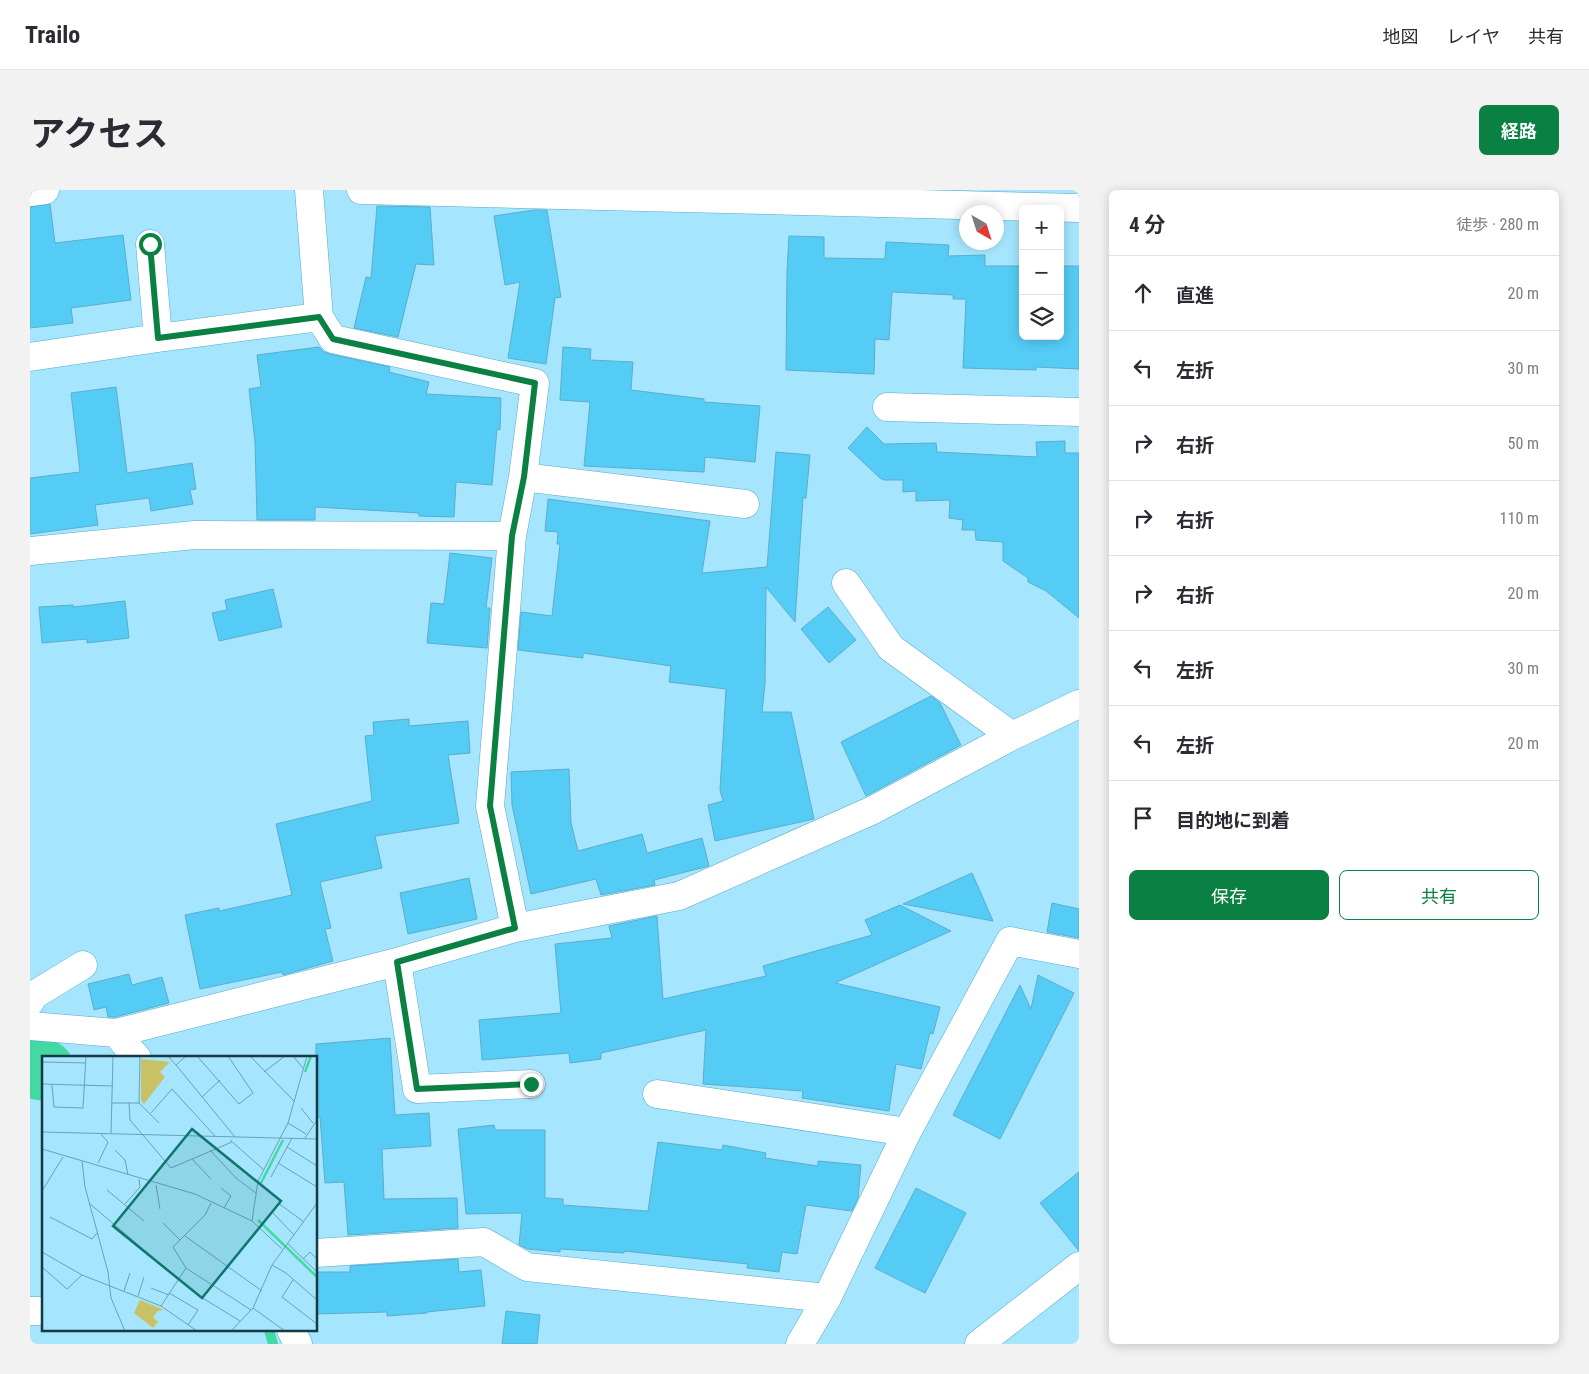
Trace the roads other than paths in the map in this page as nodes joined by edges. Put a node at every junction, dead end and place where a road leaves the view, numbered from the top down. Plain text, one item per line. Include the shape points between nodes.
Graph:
1 (45, 190) edge
2 (309, 190) edge
3 (361, 190) edge
4 (30, 192) edge
5 (1079, 208) edge
6 (150, 244) dead end
7 (319, 317) junction
8 (158, 338) junction
9 (30, 357) edge
10 (887, 407) dead end
11 (1079, 412) edge
12 (524, 477) junction
13 (745, 504) dead end
14 (512, 536) junction
15 (30, 551) edge
16 (846, 583) dead end
17 (1079, 704) edge
18 (1012, 736) junction
19 (515, 928) junction
20 (1079, 954) edge
21 (397, 962) junction
22 (83, 965) dead end
23 (30, 1002) edge
24 (30, 1026) edge
25 (116, 1033) junction
26 (136, 1056) edge
27 (531, 1084) dead end
28 (656, 1094) dead end
29 (907, 1132) junction
30 (318, 1253) edge
31 (1079, 1266) edge
32 (827, 1298) junction
33 (292, 1332) edge
34 (298, 1344) edge
35 (800, 1344) edge
36 (979, 1344) edge

1 - 4 street
2 - 7 street
3 - 5 street
6 - 8 street
7 - 8 street
7 - 12 street via 333,339 535,383
8 - 9 street
10 - 11 street
12 - 13 street
12 - 14 street
14 - 15 street via 195,535
14 - 19 street via 490,806
16 - 18 street via 891,648
17 - 18 street
18 - 19 street via 873,810 679,896
19 - 21 street
20 - 29 street via 1010,941
21 - 25 street
21 - 27 street via 417,1089
22 - 23 street via 34,995
24 - 25 street
25 - 26 street
28 - 29 street
29 - 32 street
30 - 32 street via 484,1242 527,1267
31 - 36 street
32 - 35 street
33 - 34 street

